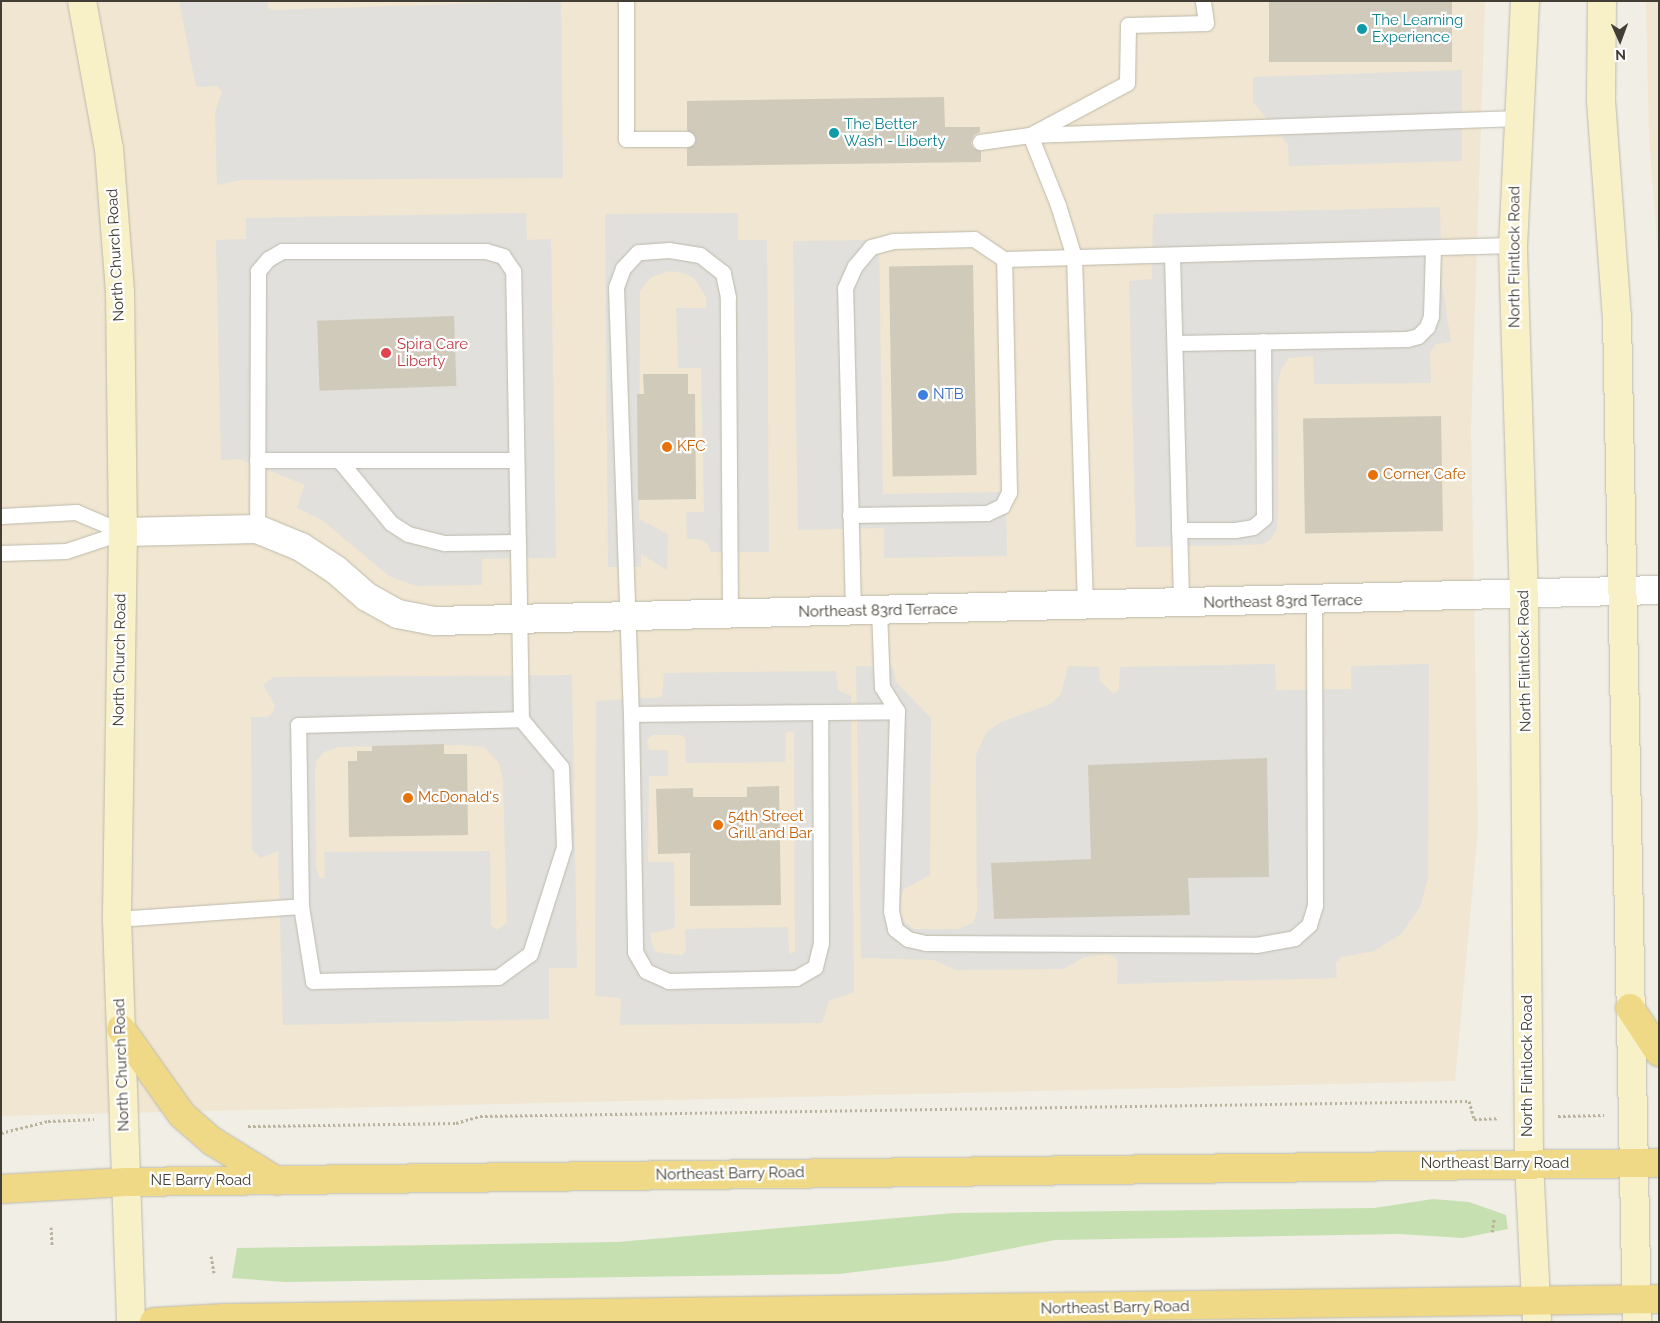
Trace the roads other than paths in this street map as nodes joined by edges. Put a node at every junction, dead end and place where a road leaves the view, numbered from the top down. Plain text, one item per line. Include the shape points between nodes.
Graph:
1 (82, 1) edge
2 (626, 1) edge
3 (1203, 1) edge
4 (1525, 1) edge
5 (1602, 1) edge
6 (1518, 118) junction
7 (1030, 135) junction
8 (687, 139) dead end
9 (980, 142) dead end
10 (1513, 246) junction
11 (1433, 248) junction
12 (1172, 255) junction
13 (1074, 257) junction
14 (1004, 259) junction
15 (1263, 341) junction
16 (1175, 343) junction
17 (257, 460) junction
18 (339, 460) junction
19 (516, 460) junction
20 (850, 515) junction
21 (1, 516) edge
22 (257, 529) junction
23 (1179, 530) junction
24 (123, 532) junction
25 (517, 542) junction
26 (1, 553) edge
27 (1659, 590) edge
28 (1622, 591) junction
29 (1524, 596) junction
30 (1314, 601) junction
31 (1181, 604) junction
32 (1085, 606) junction
33 (879, 610) junction
34 (853, 611) junction
35 (730, 614) junction
36 (630, 616) junction
37 (518, 619) junction
38 (897, 711) junction
39 (820, 713) junction
40 (631, 714) junction
41 (521, 719) junction
42 (301, 906) junction
43 (117, 919) junction
44 (1630, 1008) junction
45 (121, 1029) junction
46 (1659, 1052) edge
47 (1529, 1163) junction
48 (1646, 1163) edge
49 (277, 1180) junction
50 (126, 1182) junction
51 (1, 1189) edge
52 (1378, 1304) junction
53 (1644, 1307) edge
54 (1537, 1311) edge
55 (132, 1322) edge
56 (154, 1322) edge
57 (1409, 1322) edge

1 - 24 main road, North Church Road via 100,84 116,224
2 - 8 lane via 626,139
3 - 7 lane via 1206,23 1128,25 1127,83
4 - 6 main road, North Flintlock Road
5 - 28 main road via 1601,101 1617,317
6 - 7 lane
6 - 10 main road, North Flintlock Road
7 - 9 lane
7 - 13 lane via 1058,205
10 - 11 lane
10 - 29 main road, North Flintlock Road
11 - 12 lane
11 - 15 lane via 1431,316 1427,327 1418,336 1407,340
12 - 13 lane
12 - 16 lane
13 - 14 lane
13 - 32 lane
14 - 20 lane via 1009,492 1002,506 987,513
14 - 20 lane via 974,239 893,241 871,247 856,266 845,288
15 - 16 lane
15 - 23 lane via 1264,518 1253,527 1235,530
16 - 23 lane
17 - 18 lane
17 - 19 lane via 258,271 268,259 282,252 486,251 503,256 513,271
17 - 22 lane
18 - 19 lane
18 - 25 lane via 391,523 408,534 446,543
19 - 25 lane
20 - 34 lane
21 - 24 lane via 76,512
22 - 24 street, Northeast 83rd Terrace
22 - 37 street, Northeast 83rd Terrace via 301,546 367,597 398,614 436,620
23 - 31 lane
24 - 26 lane via 66,551
24 - 43 main road, North Church Road
25 - 37 lane
27 - 28 street, Northeast 83rd Terrace
28 - 29 street, Northeast 83rd Terrace
28 - 44 main road
29 - 30 street, Northeast 83rd Terrace
29 - 47 main road, North Flintlock Road
30 - 31 street, Northeast 83rd Terrace
30 - 38 lane via 1315,905 1309,925 1294,938 1280,943 926,943 908,939 895,929 891,911
31 - 32 street, Northeast 83rd Terrace
32 - 33 street, Northeast 83rd Terrace
33 - 34 street, Northeast 83rd Terrace
33 - 38 lane via 882,687
34 - 35 street, Northeast 83rd Terrace
35 - 36 street, Northeast 83rd Terrace
35 - 36 lane via 728,297 723,273 700,255 669,250 638,252 623,268 616,287
36 - 37 street, Northeast 83rd Terrace
36 - 40 lane
37 - 41 lane
38 - 39 lane
39 - 40 lane
39 - 40 lane via 821,943 815,967 796,978 668,981 646,971 636,952
41 - 42 lane via 298,725
41 - 42 lane via 561,767 564,847 530,954 498,977 312,981
42 - 43 lane
43 - 45 main road, North Church Road
44 - 46 highway
44 - 48 main road
45 - 49 highway via 182,1115 212,1141
45 - 50 main road, North Church Road
47 - 48 highway, Northeast Barry Road
47 - 49 highway, Northeast Barry Road
47 - 54 main road, North Flintlock Road
48 - 53 main road
49 - 50 highway, NE Barry Road
50 - 51 highway
50 - 55 main road, North Church Road
52 - 54 highway, Northeast Barry Road
52 - 56 highway, Northeast Barry Road via 224,1318
52 - 57 highway
53 - 54 highway, Northeast Barry Road

